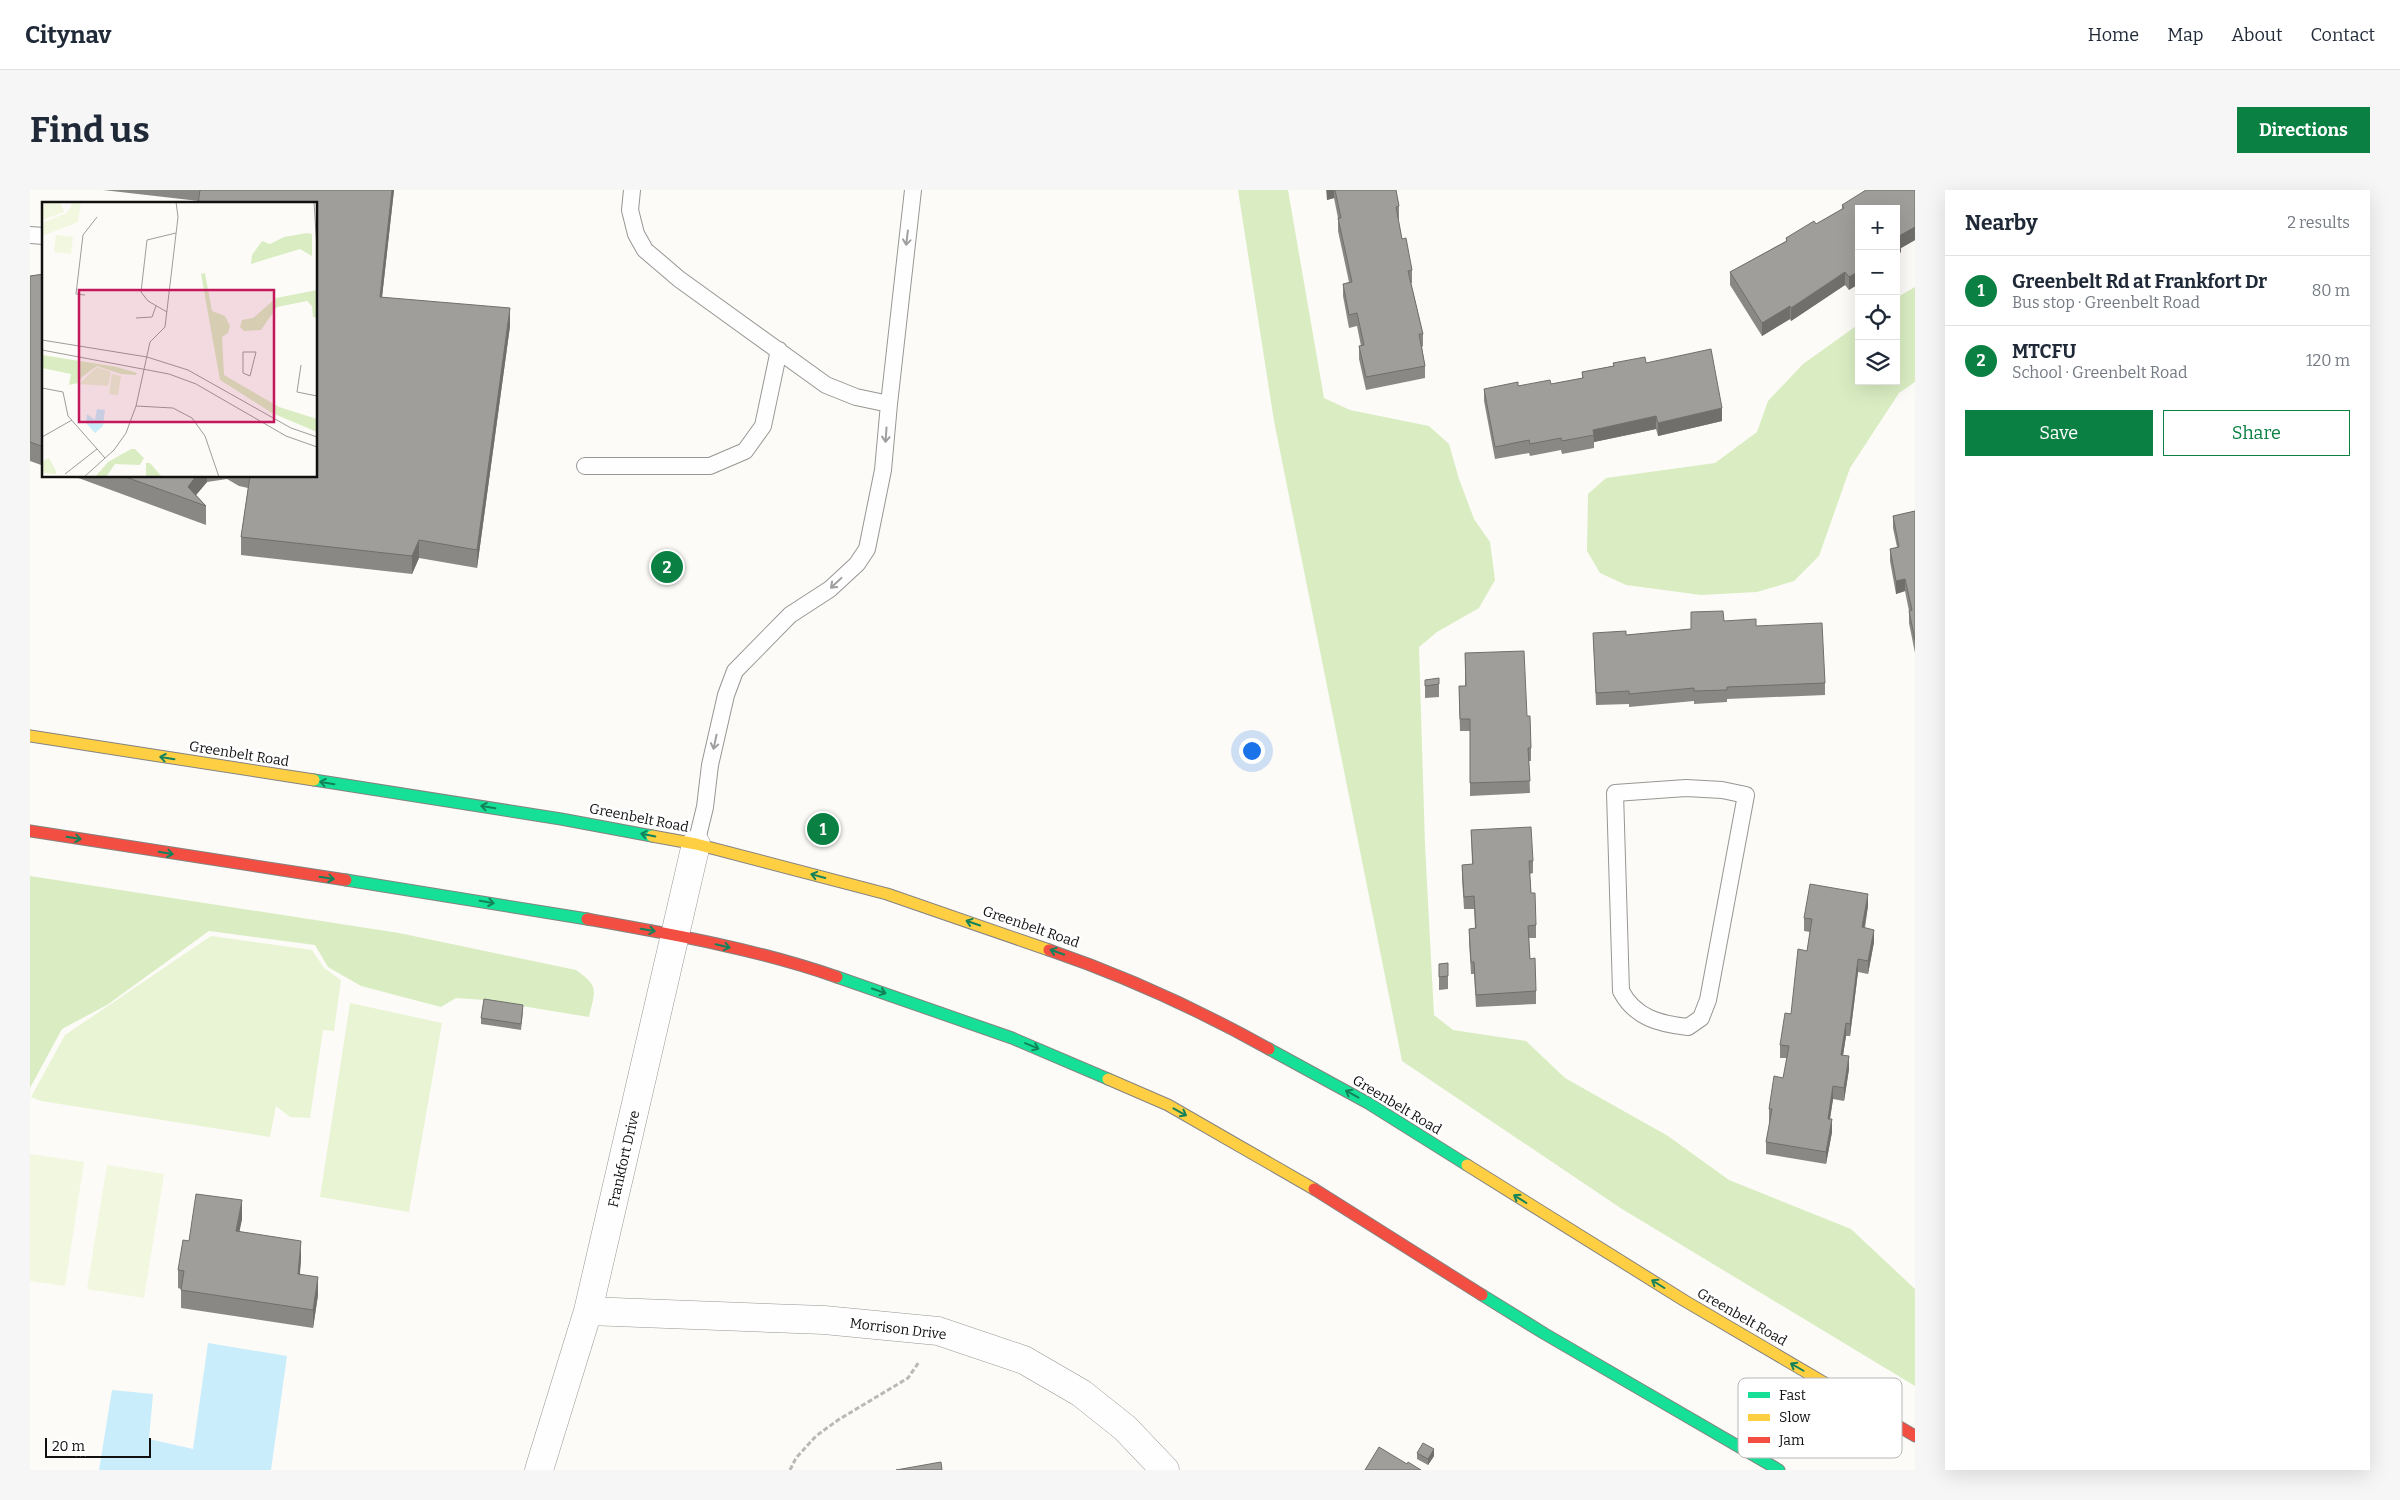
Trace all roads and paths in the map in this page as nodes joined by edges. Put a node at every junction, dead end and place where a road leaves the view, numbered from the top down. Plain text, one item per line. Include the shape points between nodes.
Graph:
1 (632, 190) edge
2 (913, 190) edge
3 (779, 350) junction
4 (888, 404) junction
5 (585, 466) dead end
6 (30, 736) edge
7 (1746, 795) joint
8 (30, 831) edge
9 (696, 844) junction
10 (675, 935) junction
11 (588, 1311) junction
12 (938, 1331) junction
13 (1816, 1378) edge
14 (1902, 1428) edge
15 (1915, 1436) edge
16 (1738, 1446) edge
17 (1758, 1458) edge
18 (539, 1470) edge
19 (790, 1470) edge
20 (1165, 1470) edge
21 (1779, 1470) edge

1 - 3 lane via 630,210 636,234 645,250 693,290
2 -> 4 lane
3 - 4 lane via 826,385 856,397
3 - 5 lane via 763,426 745,451 710,466
4 -> 9 lane via 884,470 867,549 857,564 830,589 790,615 735,671 726,695
9 -> 6 main road, Greenbelt Road via 561,818
7 - 7 lane via 1708,1000 1701,1018 1688,1028 1643,1016 1628,1005 1621,992 1615,793 1686,788
8 -> 10 main road via 506,905
9 - 10 street, Frankfort Drive
13 -> 9 main road, Greenbelt Road via 1685,1301 1368,1103 1226,1025 1091,964 904,900
10 - 11 street, Frankfort Drive
10 -> 16 main road via 814,969 900,998 1012,1038 1168,1105 1279,1167 1545,1334
11 - 12 street, Morrison Drive via 824,1320
11 - 18 street, Frankfort Drive
12 - 19 path via 908,1378 816,1436 796,1458
12 - 20 street, Morrison Drive via 1024,1360 1080,1393 1125,1428
15 -> 14 main road, Greenbelt Road
17 -> 21 main road

